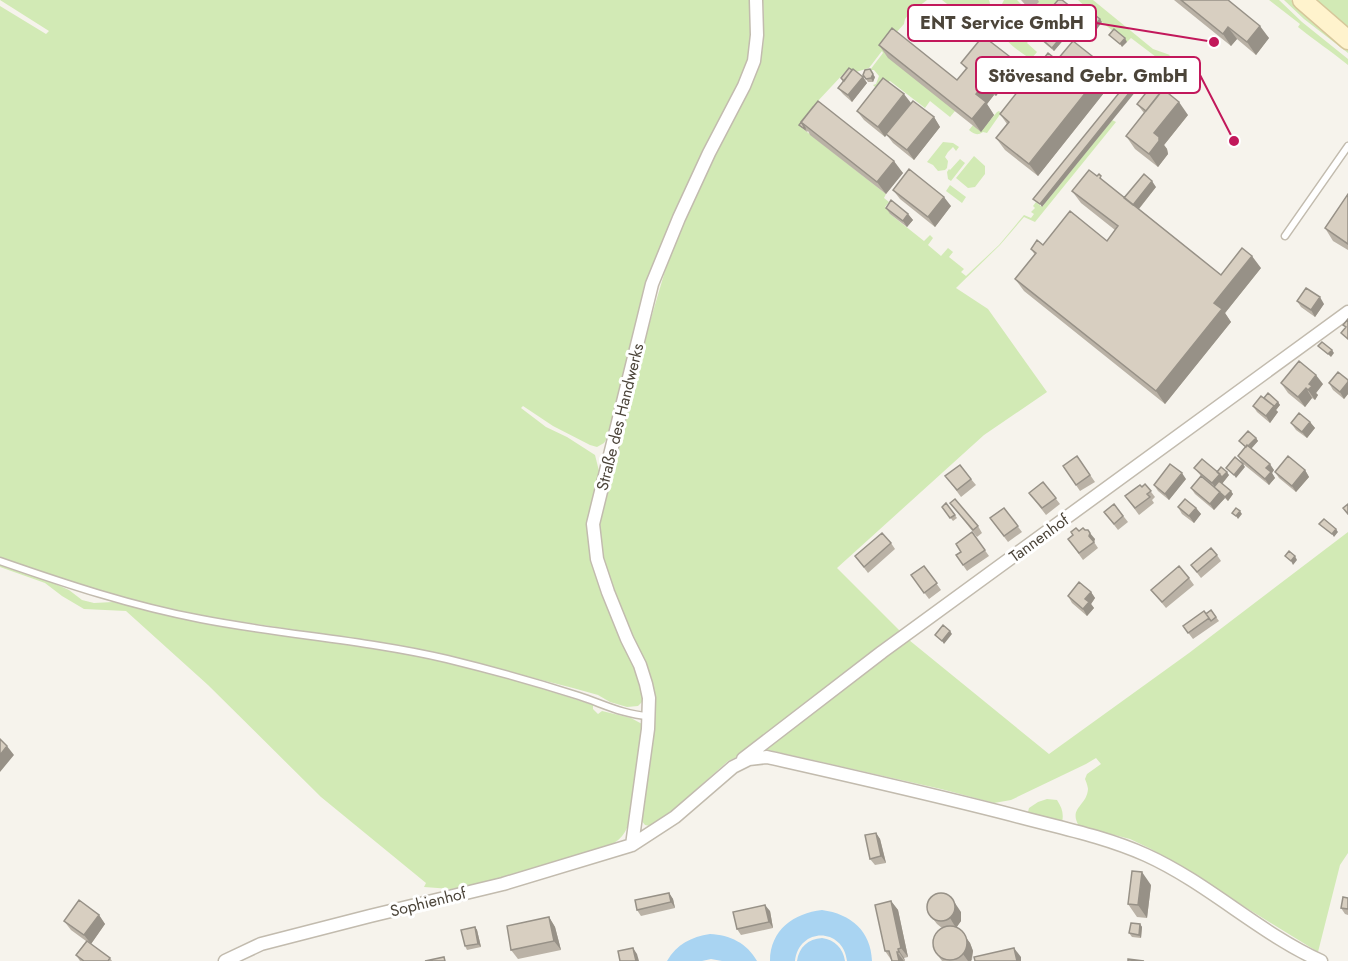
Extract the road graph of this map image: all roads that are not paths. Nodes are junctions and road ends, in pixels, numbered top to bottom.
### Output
1 (756, 0) edge
2 (1302, 0) edge
3 (1348, 40) edge
4 (1348, 146) edge
5 (1285, 236) dead end
6 (1348, 312) edge
7 (0, 561) edge
8 (649, 716) junction
9 (733, 767) junction
10 (632, 845) junction
11 (225, 961) edge
12 (1321, 961) edge

1 - 8 street, Straße des Handwerks
2 - 3 main road
4 - 5 lane
6 - 9 street, Tannenhof
7 - 8 lane
8 - 10 street, Straße des Handwerks
9 - 10 street, Tannenhof
9 - 12 street
10 - 11 street, Sophienhof

